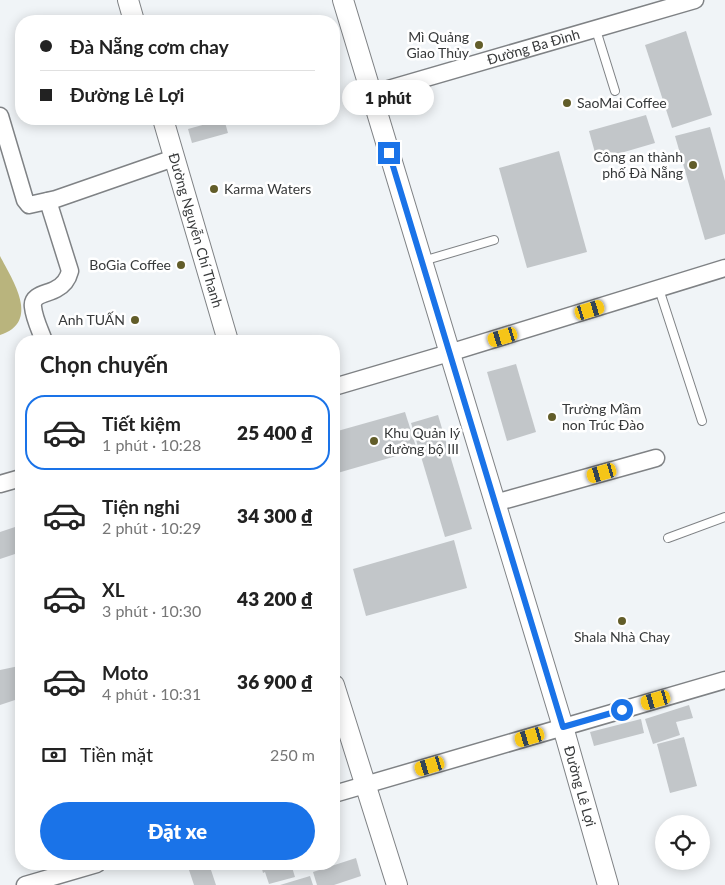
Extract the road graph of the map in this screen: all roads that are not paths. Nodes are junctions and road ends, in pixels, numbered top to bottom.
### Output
1 (128, 0) edge
2 (343, 0) edge
3 (695, 0) edge
4 (673, 3) edge
5 (132, 15) edge
6 (596, 30) junction
7 (615, 91) dead end
8 (371, 94) junction
9 (0, 116) edge
10 (165, 125) edge
11 (174, 158) junction
12 (48, 201) junction
13 (494, 240) dead end
14 (422, 262) junction
15 (725, 268) edge
16 (659, 288) junction
17 (42, 335) edge
18 (226, 335) edge
19 (449, 353) junction
20 (340, 385) edge
21 (702, 421) dead end
22 (656, 458) dead end
23 (15, 480) edge
24 (0, 484) edge
25 (495, 503) junction
26 (725, 517) edge
27 (668, 538) dead end
28 (725, 680) edge
29 (340, 704) edge
30 (563, 727) junction
31 (365, 785) junction
32 (340, 792) edge
33 (76, 870) edge
34 (25, 885) edge
35 (397, 885) edge
36 (608, 885) edge

1 - 5 street
2 - 8 street, Đường Lê Lợi
3 - 4 street, Đường Ba Đình
4 - 6 street, Đường Ba Đình
6 - 7 lane
6 - 8 street, Đường Ba Đình
8 - 14 street, Đường Lê Lợi
9 - 12 street
10 - 11 street, Đường Nguyễn Chí Thanh
11 - 12 street
11 - 18 street, Đường Nguyễn Chí Thanh
12 - 17 street
13 - 14 lane
14 - 19 street, Đường Lê Lợi
15 - 16 street
16 - 19 street
16 - 21 lane
19 - 20 street
19 - 25 street, Đường Lê Lợi
22 - 25 street
23 - 24 street
25 - 30 street, Đường Lê Lợi
26 - 27 lane
28 - 30 street
29 - 31 street
30 - 31 street
30 - 36 street, Đường Lê Lợi
31 - 32 street
31 - 35 street
33 - 34 street

